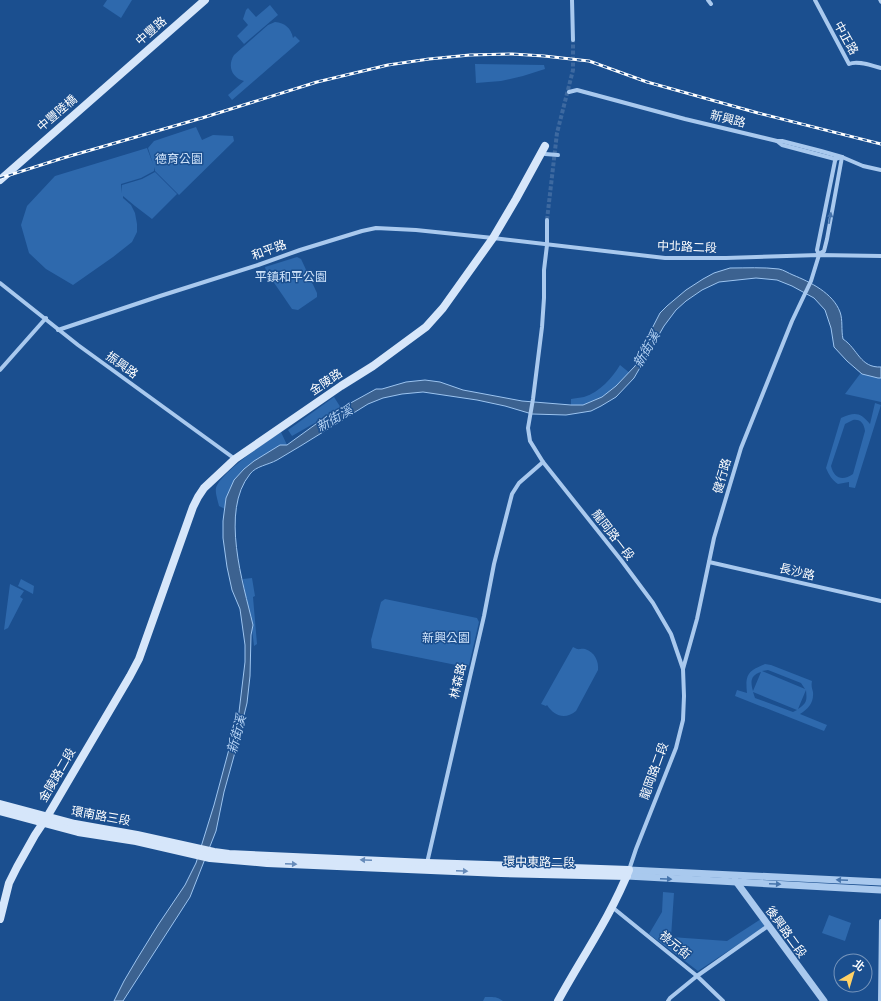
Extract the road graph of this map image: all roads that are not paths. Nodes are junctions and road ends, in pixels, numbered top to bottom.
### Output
1 (205, 0) edge
2 (572, 0) edge
3 (815, 0) edge
4 (573, 40) tunnel mouth
5 (131, 64) joint
6 (881, 68) edge
7 (569, 92) dead end
8 (777, 142) junction
9 (545, 150) joint
10 (558, 155) dead end
11 (836, 157) junction
12 (842, 157) junction
13 (881, 170) edge
14 (0, 180) edge
15 (547, 220) tunnel mouth
16 (492, 238) junction
17 (547, 244) junction
18 (819, 255) junction
19 (881, 256) edge
20 (0, 283) edge
21 (46, 318) junction
22 (58, 330) junction
23 (0, 370) edge
24 (235, 459) junction
25 (543, 462) junction
26 (709, 562) junction
27 (881, 601) edge
28 (143, 646) joint
29 (683, 670) junction
30 (0, 804) edge
31 (0, 811) edge
32 (45, 820) junction
33 (198, 852) joint
34 (426, 866) junction
35 (628, 873) junction
36 (732, 875) junction
37 (736, 882) junction
38 (877, 882) edge
39 (881, 890) edge
40 (612, 907) junction
41 (0, 919) edge
42 (881, 921) edge
43 (768, 926) junction
44 (698, 976) junction
45 (558, 1001) edge
46 (668, 1001) edge
47 (723, 1001) edge
48 (824, 1001) edge
49 (880, 1001) edge

1 - 5 main road, 中豐路
2 - 4 street
3 - 6 street, 中正路
5 - 14 main road, 中豐陸橋
7 - 8 street, 新興路
8 - 11 street, 新興路
8 - 11 street
9 - 10 street
9 - 16 main road, 金陵路
11 - 12 street
11 - 18 street
12 - 13 street
18 -> 12 street
15 - 17 street
16 - 17 street, 中北路二段
16 - 22 street, 和平路
16 - 24 main road, 金陵路
17 - 18 street, 中北路二段
17 - 25 street, 龍岡路一段
18 - 19 street, 中北路二段
18 - 26 street, 健行路
20 - 21 street, 振興路
21 - 22 street, 振興路
21 - 23 street
22 - 24 street, 振興路
24 - 28 main road, 金陵路
25 - 29 street, 龍岡路一段
25 - 34 street, 林森路
26 - 27 street, 長沙路
26 - 29 street, 健行路
28 - 32 main road, 金陵路二段
29 - 35 street, 龍岡路二段
30 - 32 main road, 環南路三段
31 - 32 main road, 環南路三段
32 - 33 main road, 環南路三段
32 - 41 main road, 金陵路二段
33 - 34 main road, 環中東路二段
34 - 35 main road, 環中東路二段
35 - 36 street, 環中東路二段
35 -> 37 street, 環中東路二段
35 - 40 main road
36 - 37 street, 後興路二段
38 -> 36 street, 環中東路二段
37 -> 39 street, 環中東路二段
37 - 43 street, 後興路二段
38 - 39 street
40 - 44 street, 祿元街
40 - 45 main road
42 - 49 street
43 - 44 street
43 - 48 street, 後興路二段
44 - 46 street
44 - 47 street, 祿元街

